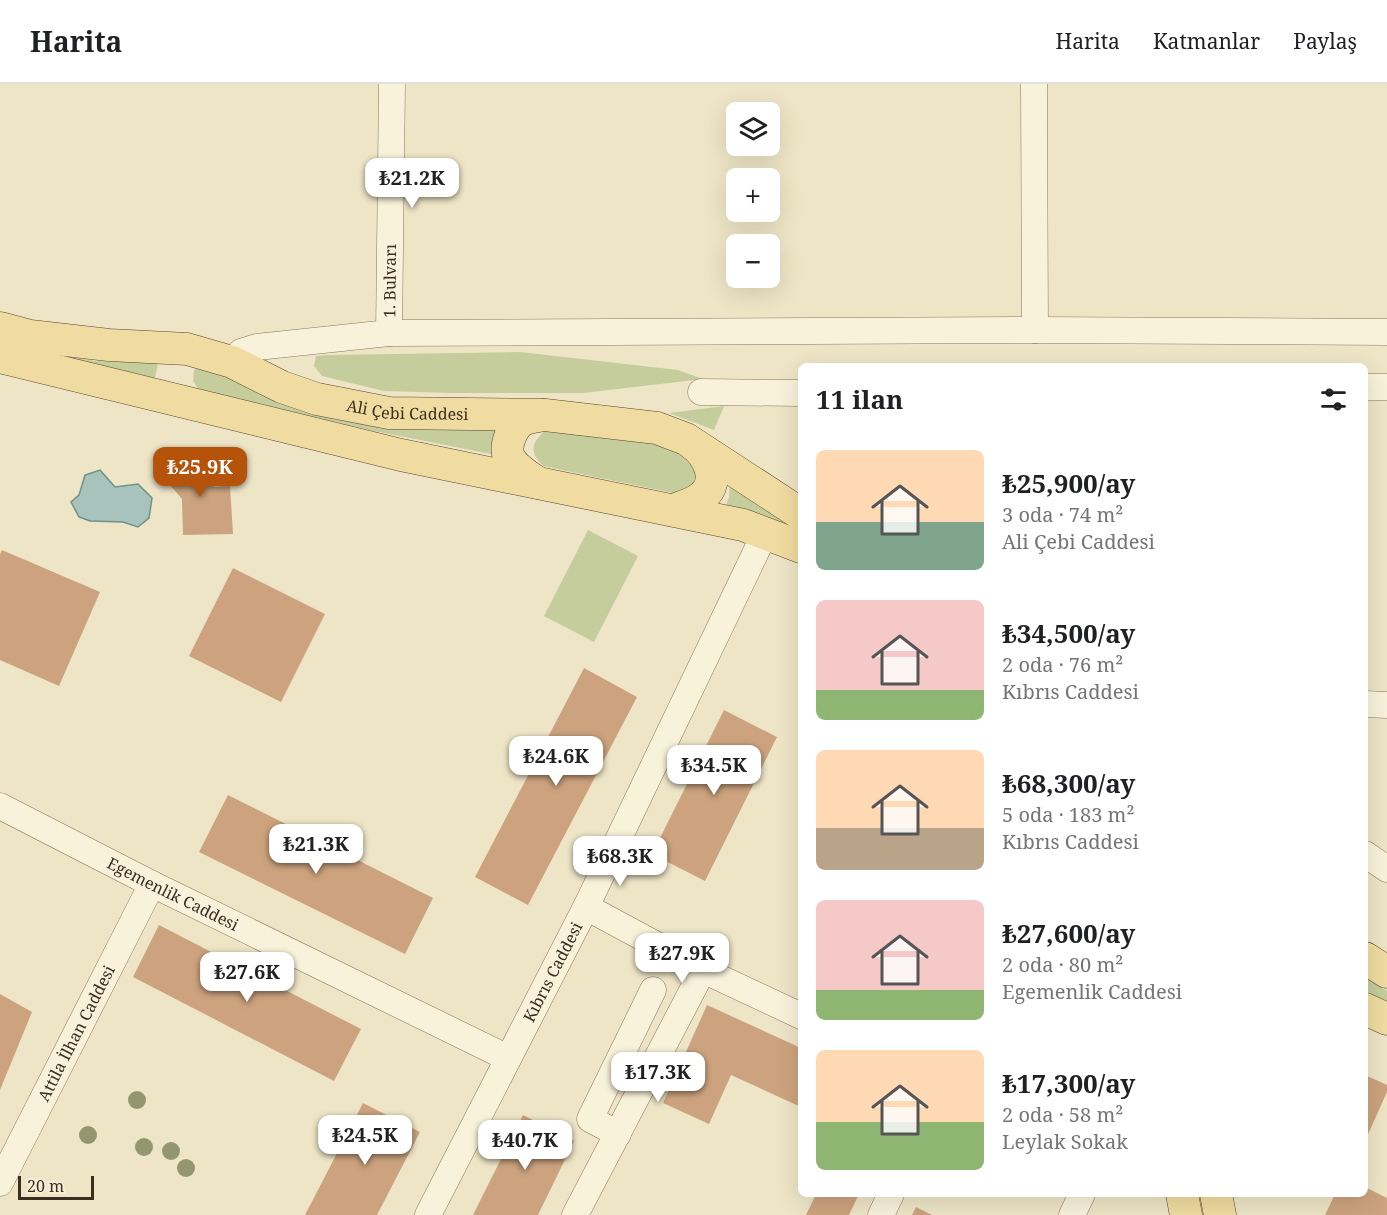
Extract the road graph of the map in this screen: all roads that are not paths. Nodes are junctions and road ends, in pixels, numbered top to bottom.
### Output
1 (392, 84) edge
2 (1034, 84) edge
3 (0, 328) edge
4 (1035, 330) junction
5 (1387, 332) edge
6 (389, 333) junction
7 (187, 349) junction
8 (0, 357) edge
9 (232, 362) junction
10 (1368, 387) edge
11 (1387, 387) edge
12 (701, 392) dead end
13 (798, 393) edge
14 (178, 400) junction
15 (545, 415) junction
16 (686, 439) junction
17 (538, 483) junction
18 (673, 510) junction
19 (798, 512) edge
20 (765, 533) junction
21 (798, 546) edge
22 (1368, 704) edge
23 (1387, 705) edge
24 (0, 806) edge
25 (1368, 856) edge
26 (1387, 869) edge
27 (152, 884) junction
28 (586, 907) junction
29 (1368, 960) edge
30 (703, 970) junction
31 (1387, 972) edge
32 (653, 990) dead end
33 (1368, 1011) edge
34 (798, 1015) edge
35 (1387, 1019) edge
36 (508, 1058) junction
37 (618, 1134) junction
38 (0, 1183) edge
39 (890, 1197) edge
40 (1081, 1197) edge
41 (1217, 1197) edge
42 (428, 1215) edge
43 (575, 1215) edge
44 (881, 1215) edge
45 (1072, 1215) edge
46 (1220, 1215) edge

1 - 6 street, 1. Bulvarı
2 - 4 street
3 - 7 main road, Ali Çebi Caddesi
4 - 5 street
4 - 6 street
6 - 9 street
7 - 9 main road, Ali Çebi Caddesi
7 - 14 main road
8 - 14 main road
9 - 15 main road, Ali Çebi Caddesi
10 - 11 street
12 - 13 street
14 - 17 main road
15 - 16 main road, Ali Çebi Caddesi
15 - 17 main road
16 - 18 main road
16 - 19 main road, Ali Çebi Caddesi
17 - 18 main road
18 - 20 main road
20 - 21 main road
20 - 28 street, Kıbrıs Caddesi
22 - 23 street
24 - 27 street, Egemenlik Caddesi
25 - 26 street
27 - 36 street, Egemenlik Caddesi
27 - 38 street, Attila İlhan Caddesi
28 - 30 street
28 - 36 street, Kıbrıs Caddesi
29 - 31 main road
30 - 34 street
30 - 37 street
32 - 37 street
33 - 35 main road
36 - 42 street, Kıbrıs Caddesi
37 - 43 street
39 - 44 street
40 - 45 street
41 - 46 main road

